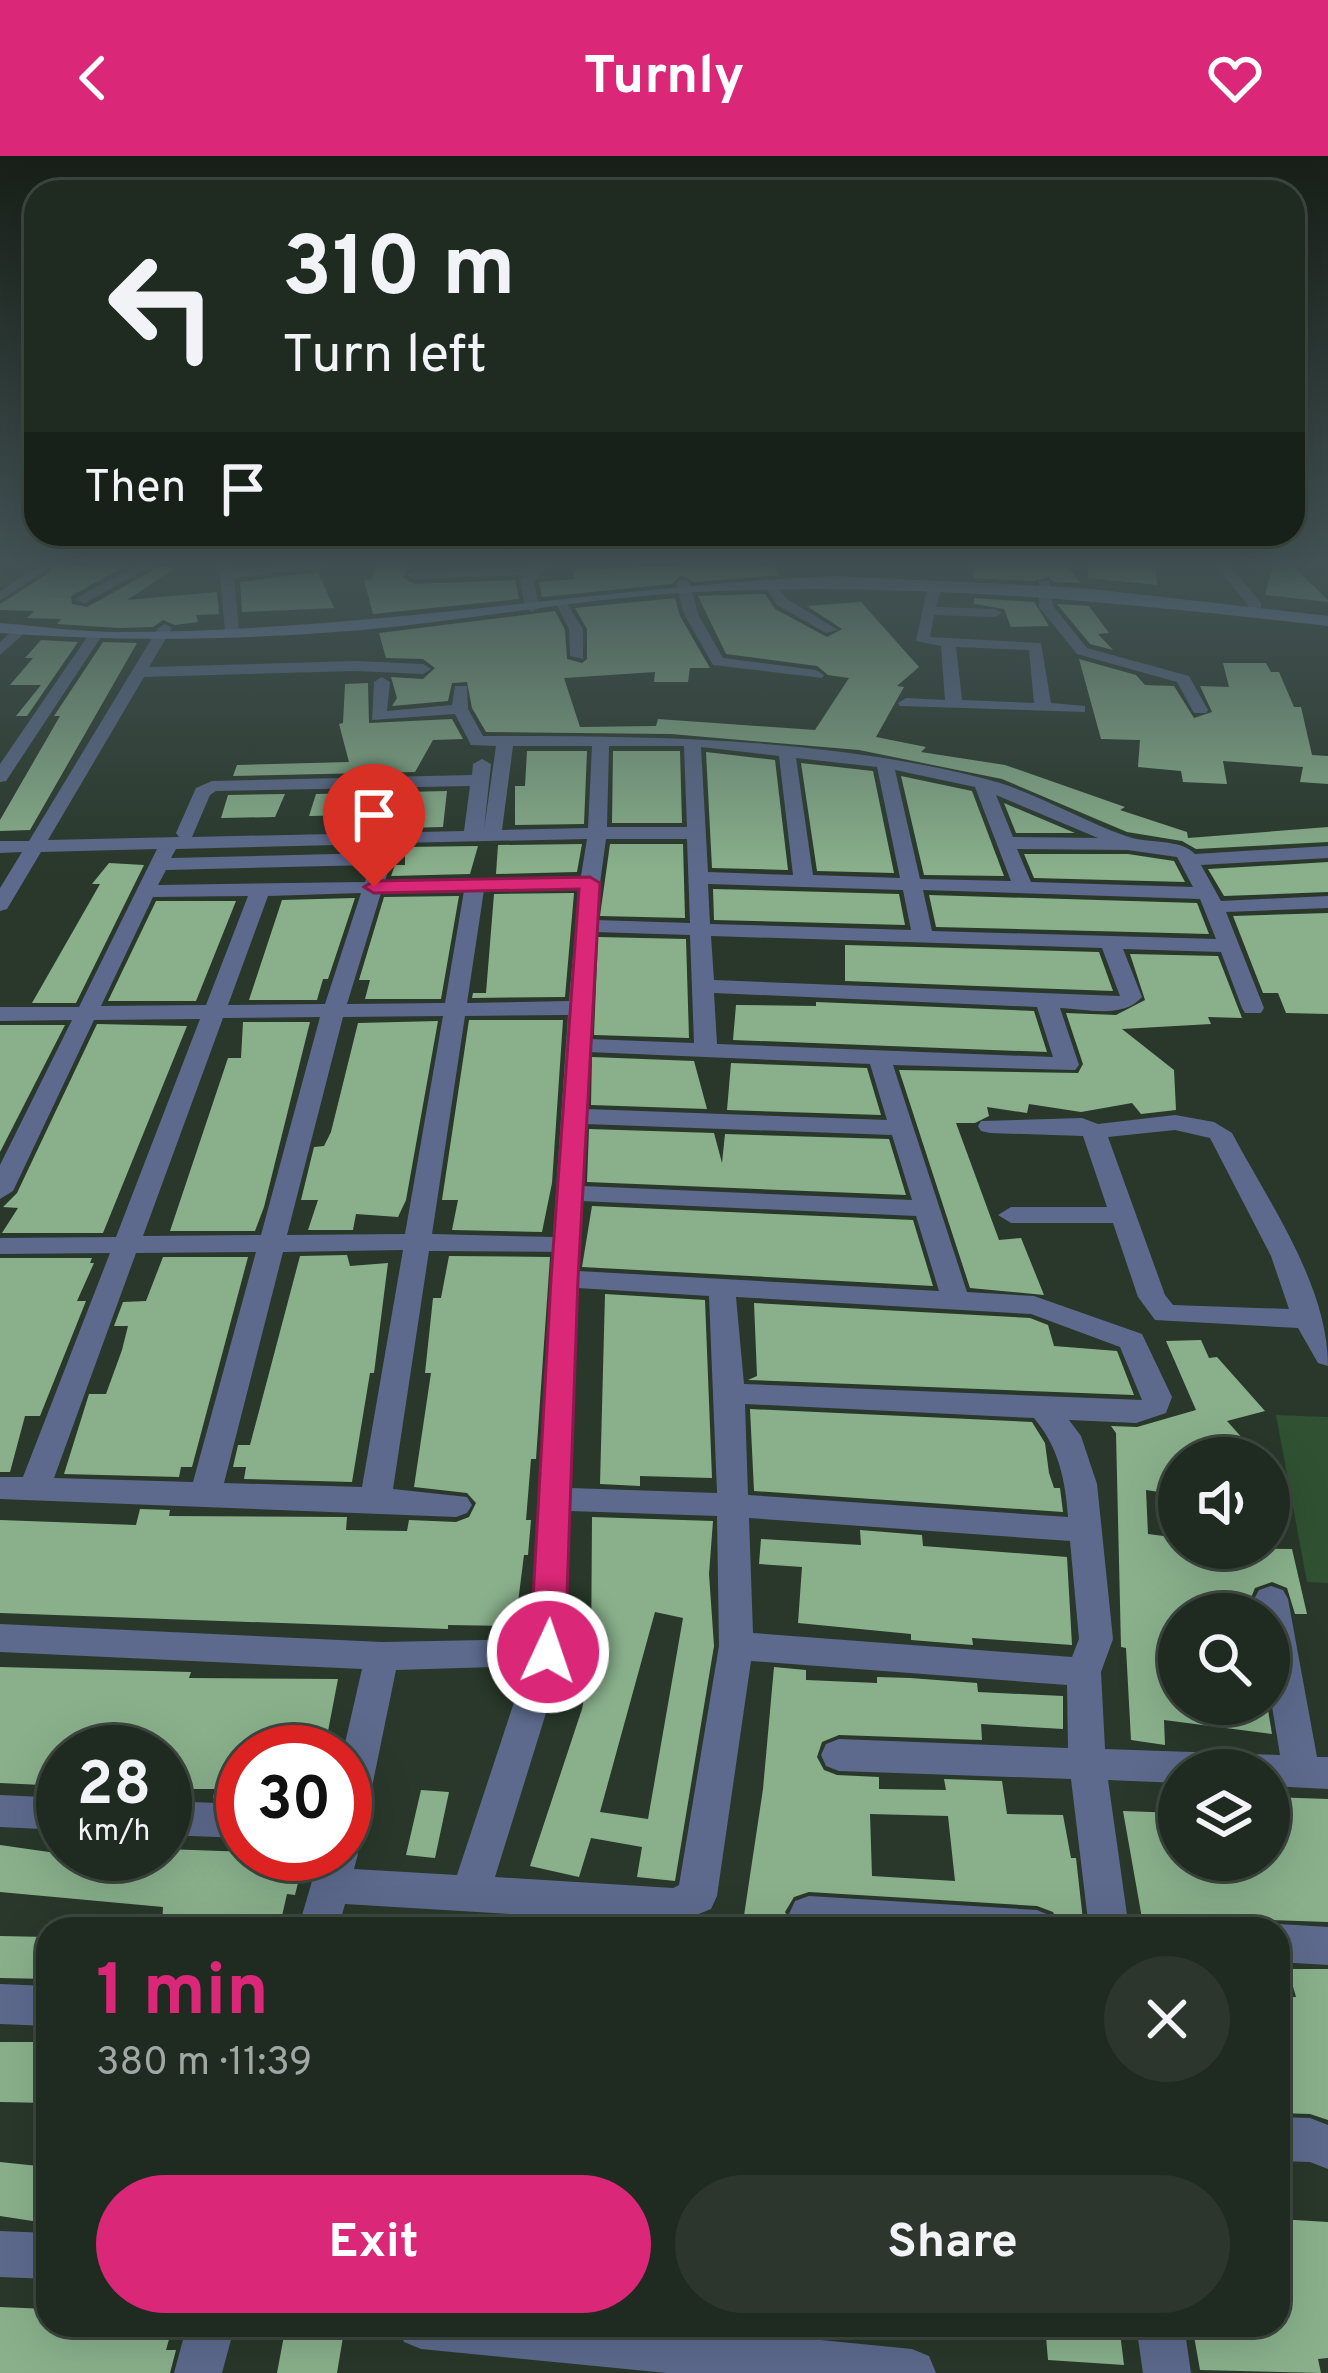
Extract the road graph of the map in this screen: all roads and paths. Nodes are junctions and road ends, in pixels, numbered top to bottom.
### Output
1 (74, 665) edge
2 (146, 665) edge
3 (744, 665) edge
4 (947, 665) edge
5 (1038, 665) edge
6 (1134, 665) edge
7 (423, 669) dead end
8 (142, 672) junction
9 (816, 675) dead end
10 (382, 682) dead end
11 (461, 689) dead end
12 (906, 703) dead end
13 (1043, 708) junction
14 (460, 709) junction
15 (944, 709) junction
16 (1079, 709) dead end
17 (1201, 710) dead end
18 (24, 739) junction
19 (601, 740) junction
20 (0, 741) edge
21 (692, 741) junction
22 (496, 742) junction
23 (787, 752) junction
24 (885, 763) junction
25 (0, 777) edge
26 (480, 780) junction
27 (982, 783) junction
28 (597, 833) junction
29 (694, 833) junction
30 (488, 834) junction
31 (177, 838) junction
32 (41, 840) junction
33 (1005, 843) junction
34 (1128, 844) junction
35 (0, 848) edge
36 (386, 849) junction
37 (1328, 852) edge
38 (1191, 860) junction
39 (157, 864) junction
40 (699, 878) junction
41 (804, 882) junction
42 (590, 883) junction
43 (475, 884) junction
44 (913, 884) junction
45 (374, 887) junction
46 (1023, 887) junction
47 (260, 890) junction
48 (146, 891) junction
49 (1211, 900) junction
50 (0, 905) edge
51 (1325, 908) edge
52 (584, 926) junction
53 (701, 930) junction
54 (923, 938) junction
55 (1111, 945) junction
56 (1228, 946) junction
57 (705, 986) junction
58 (1047, 1003) junction
59 (579, 1008) junction
60 (1253, 1008) dead end
61 (457, 1010) junction
62 (210, 1012) junction
63 (333, 1012) junction
64 (86, 1013) junction
65 (0, 1014) edge
66 (579, 1045) junction
67 (706, 1051) junction
68 (880, 1060) junction
69 (576, 1116) junction
70 (990, 1126) dead end
71 (902, 1128) junction
72 (1094, 1132) junction
73 (0, 1191) edge
74 (570, 1193) junction
75 (928, 1209) junction
76 (1011, 1215) dead end
77 (1123, 1216) junction
78 (273, 1242) junction
79 (418, 1242) junction
80 (128, 1245) junction
81 (0, 1246) edge
82 (565, 1262) junction
83 (722, 1290) junction
84 (956, 1301) junction
85 (1307, 1319) junction
86 (1328, 1356) edge
87 (730, 1393) junction
88 (1042, 1408) junction
89 (0, 1488) edge
90 (34, 1489) junction
91 (206, 1492) junction
92 (376, 1499) junction
93 (553, 1499) junction
94 (456, 1505) dead end
95 (730, 1505) junction
96 (1082, 1530) junction
97 (0, 1638) edge
98 (736, 1646) junction
99 (548, 1652) junction
100 (382, 1656) junction
101 (1084, 1672) junction
102 (1290, 1716) edge
103 (367, 1725) edge
104 (839, 1755) dead end
105 (1088, 1766) junction
106 (1158, 1768) edge
107 (1299, 1771) edge
108 (0, 1811) edge
109 (36, 1813) edge
110 (372, 1876) edge
111 (332, 1881) edge
112 (471, 1892) junction
113 (809, 1914) dead end
114 (321, 1917) edge
115 (855, 1917) edge
116 (1107, 1917) edge
117 (1290, 1944) edge
118 (1328, 1946) edge
119 (0, 2004) edge
120 (36, 2006) edge
121 (1290, 2139) edge
122 (1328, 2147) edge
123 (0, 2254) edge
124 (36, 2256) edge
125 (208, 2337) edge
126 (544, 2337) edge
127 (1162, 2337) edge
128 (198, 2373) edge
129 (912, 2373) edge
130 (1167, 2373) edge

1 - 18 street
2 - 8 street
3 - 9 street
4 - 15 street
5 - 13 street
6 - 17 street
7 - 8 street
8 - 32 street
10 - 14 street
11 - 14 street
12 - 15 street
13 - 15 street
13 - 16 street
14 - 22 street
18 - 20 street
18 - 25 street
19 - 21 street
19 - 22 street
19 - 28 street
21 - 23 street
21 - 29 street
22 - 26 street
22 - 30 street
23 - 24 street
23 - 41 street
24 - 27 street
24 - 44 street
26 - 30 street
26 - 31 street
27 - 33 street
27 - 34 street
28 - 29 street
28 - 30 street
28 - 42 street
29 - 40 street
30 - 31 street
30 - 36 street
31 - 32 street
31 - 36 street
31 - 39 street
32 - 35 street
32 - 50 street
33 - 34 street
33 - 46 street
34 - 38 street
36 - 39 street
36 - 45 street
37 - 38 street
38 - 49 street
39 - 48 street
40 - 41 street
40 - 53 street
41 - 44 street
42 - 43 street
42 - 52 street
43 - 45 street
43 - 61 street
44 - 46 street
44 - 54 street
45 - 47 street
45 - 63 street
46 - 49 street
47 - 48 street
47 - 62 street
48 - 64 street
49 - 51 street
49 - 56 street
52 - 53 street
52 - 59 street
53 - 54 street
53 - 57 street
54 - 55 street
55 - 56 street
55 - 58 street
56 - 60 street
57 - 58 street
57 - 67 street
58 - 68 street
59 - 61 street
59 - 66 street
61 - 63 street
61 - 79 street
62 - 63 street
62 - 64 street
62 - 80 street
63 - 78 street
64 - 65 street
64 - 73 street
66 - 67 street
66 - 69 street
67 - 68 street
68 - 71 street
69 - 71 street
69 - 74 street
70 - 72 street
71 - 75 street
72 - 77 street
72 - 85 street
74 - 75 street
74 - 82 street
75 - 84 street
76 - 77 street
77 - 85 street
78 - 79 street
78 - 80 street
78 - 91 street
79 - 82 street
79 - 92 street
80 - 81 street
80 - 90 street
82 - 83 street
82 - 93 street
83 - 84 street
83 - 87 street
84 - 88 street
85 - 86 street
87 - 88 street
87 - 95 street
88 - 96 street
89 - 90 street
90 - 91 street
91 - 92 street
92 - 94 street
93 - 95 street
93 - 99 street
95 - 96 street
95 - 98 street
96 - 101 street
97 - 100 street
98 - 101 street
98 - 112 street
99 - 100 street
99 - 112 street
100 - 103 street
101 - 105 street
102 - 107 street
104 - 105 street
105 - 106 street
105 - 116 street
108 - 109 street
110 - 112 street
111 - 114 street
113 - 115 street
117 - 118 street
119 - 120 street
121 - 122 street
123 - 124 street
125 - 128 street
126 - 129 street
127 - 130 street

